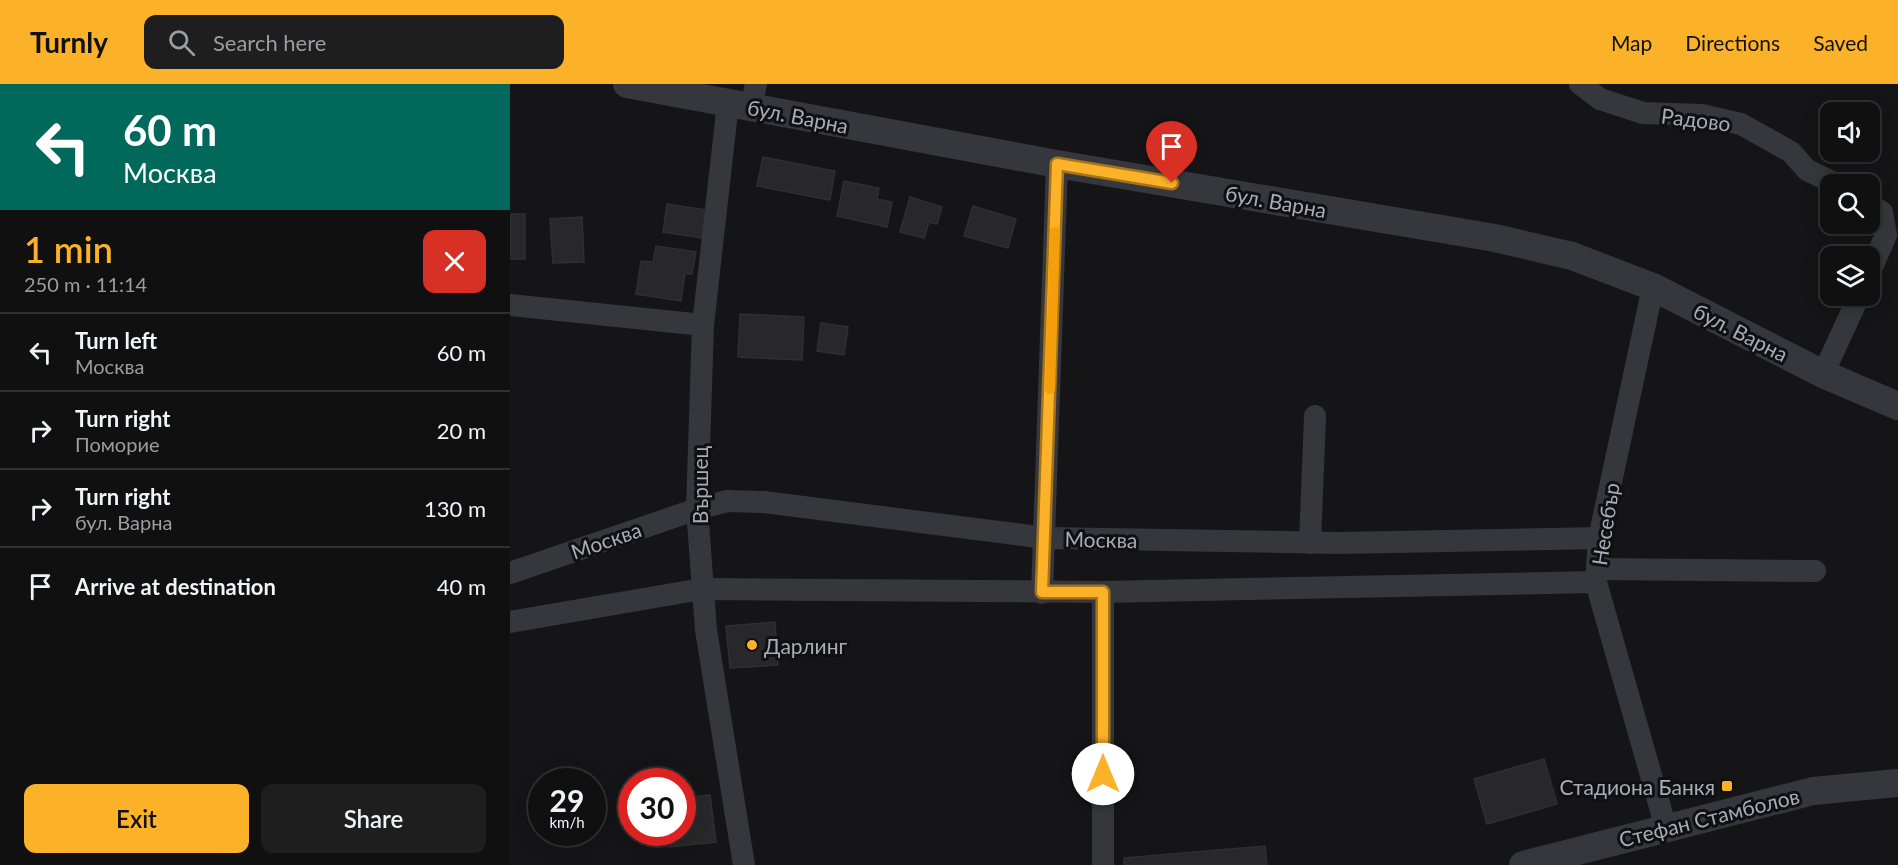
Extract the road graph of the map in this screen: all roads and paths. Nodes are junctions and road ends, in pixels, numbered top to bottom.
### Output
1 (627, 84) edge
2 (1580, 84) edge
3 (745, 98) edge
4 (1057, 164) junction
5 (1820, 176) edge
6 (1880, 211) edge
7 (1880, 248) edge
8 (1653, 287) junction
9 (510, 305) edge
10 (1854, 306) edge
11 (703, 325) junction
12 (1823, 374) junction
13 (1898, 406) edge
14 (1315, 416) dead end
15 (697, 510) junction
16 (1046, 538) junction
17 (1599, 538) junction
18 (1310, 543) junction
19 (1815, 571) dead end
20 (510, 573) edge
21 (1596, 576) junction
22 (702, 589) junction
23 (1042, 592) junction
24 (1103, 592) junction
25 (510, 622) edge
26 (1898, 783) edge
27 (1666, 828) junction
28 (744, 865) edge
29 (1103, 865) edge
30 (1523, 865) edge

1 - 3 street, бул. Варна
2 - 5 street, Радово
3 - 4 street, бул. Варна
3 - 11 street, Вършец
4 - 8 street, бул. Варна
4 - 16 street
6 - 7 street
8 - 12 street, бул. Варна
8 - 17 street, Несебър
9 - 11 street
10 - 12 street
11 - 15 street, Вършец
12 - 13 street, бул. Варна
14 - 18 street
15 - 16 street, Москва
15 - 20 street, Москва
15 - 22 street, Вършец
16 - 18 street, Москва
16 - 23 street
17 - 18 street, Москва
17 - 21 street, Несебър
19 - 21 street
21 - 24 street
21 - 27 street, Несебър
22 - 23 street
22 - 25 street
22 - 28 street, Вършец
23 - 24 street
24 - 29 street
26 - 27 street, Стефан Стамболов
27 - 30 street, Стефан Стамболов

